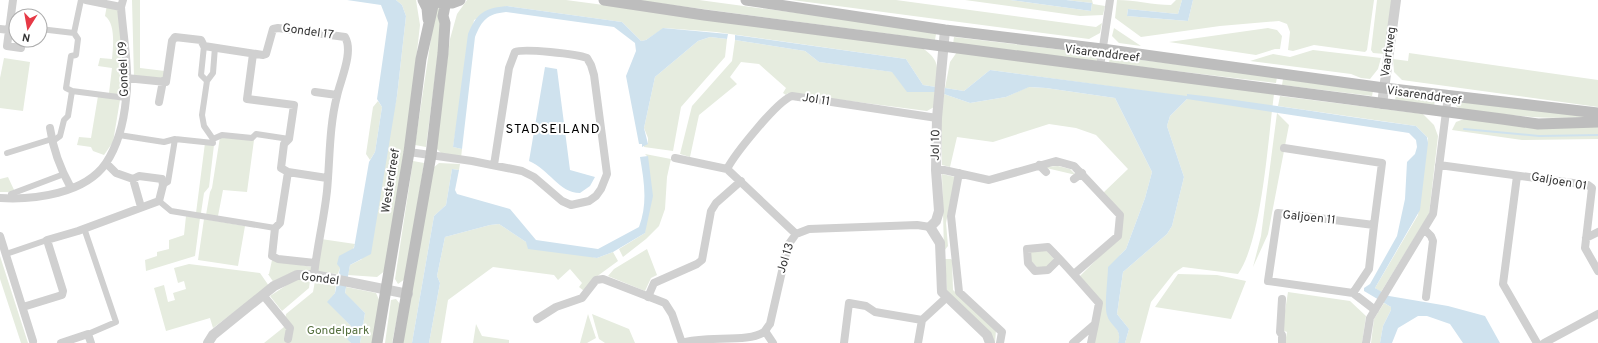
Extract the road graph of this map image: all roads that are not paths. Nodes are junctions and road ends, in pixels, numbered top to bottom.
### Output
1 (81, 0) edge
2 (86, 0) edge
3 (604, 0) edge
4 (746, 0) edge
5 (1110, 0) edge
6 (1396, 0) edge
7 (440, 1) edge
8 (122, 4) edge
9 (48, 30) edge
10 (945, 30) junction
11 (74, 32) junction
12 (204, 46) junction
13 (216, 47) junction
14 (943, 47) junction
15 (1102, 49) junction
16 (253, 54) junction
17 (1100, 67) junction
18 (126, 78) junction
19 (162, 81) junction
20 (207, 81) junction
21 (1384, 88) junction
22 (72, 91) junction
23 (315, 92) dead end
24 (337, 95) junction
25 (1448, 96) junction
26 (126, 98) junction
27 (159, 102) dead end
28 (1382, 104) junction
29 (1446, 112) junction
30 (1598, 113) edge
31 (937, 118) junction
32 (1598, 122) edge
33 (50, 128) dead end
34 (119, 135) junction
35 (175, 139) junction
36 (289, 139) junction
37 (52, 140) junction
38 (213, 143) dead end
39 (1284, 148) dead end
40 (409, 152) junction
41 (7, 153) dead end
42 (431, 155) junction
43 (675, 158) dead end
44 (106, 163) junction
45 (494, 165) junction
46 (1039, 165) junction
47 (1439, 165) junction
48 (727, 169) junction
49 (936, 170) junction
50 (288, 172) junction
51 (1046, 172) dead end
52 (959, 173) junction
53 (64, 174) junction
54 (1082, 174) junction
55 (1517, 176) junction
56 (327, 178) junction
57 (132, 179) junction
58 (1074, 179) dead end
59 (741, 181) junction
60 (163, 185) junction
61 (71, 188) junction
62 (11, 194) dead end
63 (0, 198) edge
64 (159, 201) junction
65 (141, 207) junction
66 (1374, 225) junction
67 (930, 227) junction
68 (84, 228) junction
69 (275, 228) junction
70 (1424, 229) junction
71 (1598, 232) edge
72 (796, 234) junction
73 (0, 236) edge
74 (1586, 238) junction
75 (47, 240) junction
76 (954, 252) junction
77 (6, 254) junction
78 (942, 255) junction
79 (1059, 259) dead end
80 (315, 263) junction
81 (1598, 271) edge
82 (1074, 274) junction
83 (314, 275) junction
84 (386, 290) junction
85 (1353, 293) junction
86 (408, 294) junction
87 (263, 295) junction
88 (648, 297) junction
89 (946, 297) junction
90 (1426, 298) dead end
91 (1282, 300) dead end
92 (23, 307) junction
93 (1377, 307) junction
94 (1598, 314) edge
95 (537, 319) dead end
96 (922, 320) junction
97 (1095, 324) junction
98 (765, 332) junction
99 (88, 334) junction
100 (288, 339) dead end
101 (33, 341) dead end
102 (62, 343) edge
103 (91, 343) edge
104 (208, 343) edge
105 (377, 343) edge
106 (398, 343) edge
107 (682, 343) edge
108 (773, 343) edge
109 (844, 343) edge
110 (920, 343) edge
111 (990, 343) edge
112 (1000, 343) edge
113 (1073, 343) edge
114 (1091, 343) edge
115 (1282, 343) edge
116 (1366, 343) edge
117 (1536, 343) edge
118 (1544, 343) edge

1 - 11 street
2 - 8 street
3 - 14 main road, Visarenddreef
4 - 10 main road, Visarenddreef
5 - 15 street
6 - 21 street, Vaartweg
7 - 40 main road, Westerdreef
7 - 42 main road, Westerdreef
8 - 18 street, Gondel 09
9 - 11 street
10 - 14 street, Jol 10
10 - 15 main road, Visarenddreef
11 - 22 street
12 - 13 street
12 - 19 street
12 - 20 street
13 - 16 street
13 - 20 street
14 - 17 main road, Visarenddreef
14 - 31 street, Jol 10
15 - 17 street
15 - 21 main road, Visarenddreef
16 - 24 street, Gondel 17
16 - 36 street
17 - 28 main road, Visarenddreef
18 - 19 street
18 - 26 street, Gondel 09
19 - 27 street
20 - 36 street
21 - 25 main road, Visarenddreef
21 - 28 street, Vaartweg
22 - 26 street
22 - 37 street
23 - 24 street
24 - 56 street, Gondel 17
25 - 29 street
25 - 30 main road, Visarenddreef
26 - 34 street, Gondel 09
28 - 29 main road, Visarenddreef
29 - 32 main road, Visarenddreef
29 - 47 street
31 - 48 street, Jol 11
31 - 49 street, Jol 10
33 - 37 street
34 - 35 street
34 - 44 street, Gondel 09
35 - 38 street
35 - 60 street
36 - 50 street
37 - 41 street
37 - 53 street
39 - 66 street
40 - 42 street
40 - 84 main road, Westerdreef
42 - 45 street
42 - 86 main road, Westerdreef
43 - 48 street
44 - 57 street
44 - 61 street, Gondel 09
45 - 45 street
46 - 51 street
46 - 52 street
46 - 54 street
47 - 55 street, Galjoen 01
47 - 70 street
48 - 59 street
49 - 52 street
49 - 67 street, Jol 10
50 - 56 street
50 - 69 street
52 - 76 street
53 - 61 street
53 - 62 street
54 - 58 street
54 - 82 street
55 - 74 street, Galjoen 01
55 - 117 street
56 - 80 street, Gondel 17
57 - 60 street
57 - 65 street
59 - 72 street
59 - 88 street
60 - 64 street
61 - 63 street, Gondel 09
64 - 65 street
64 - 69 street
65 - 68 street
66 - 85 street
66 - 85 street, Galjoen 11
67 - 72 street, Jol 13
67 - 78 street
68 - 75 street
68 - 99 street
69 - 80 street
70 - 90 street
70 - 93 street
71 - 74 street
72 - 98 street, Jol 13
73 - 77 street
74 - 81 street, Galjoen 01
75 - 77 street
75 - 92 street
76 - 78 street
76 - 112 street
77 - 92 street
78 - 89 street
79 - 82 street
80 - 83 street, Gondel 17
82 - 97 street
83 - 84 street, Gondel
83 - 87 street, Gondel
84 - 86 street, Gondel
84 - 105 main road, Westerdreef
85 - 93 street, Galjoen 11
86 - 106 main road, Westerdreef
87 - 100 street
87 - 104 street, Gondel
88 - 95 street
88 - 107 street
89 - 96 street
89 - 111 street
91 - 115 street
92 - 101 street
93 - 116 street
94 - 118 street
96 - 109 street
96 - 110 street
97 - 113 street
97 - 114 street
98 - 107 street
98 - 108 street
99 - 102 street
99 - 103 street

